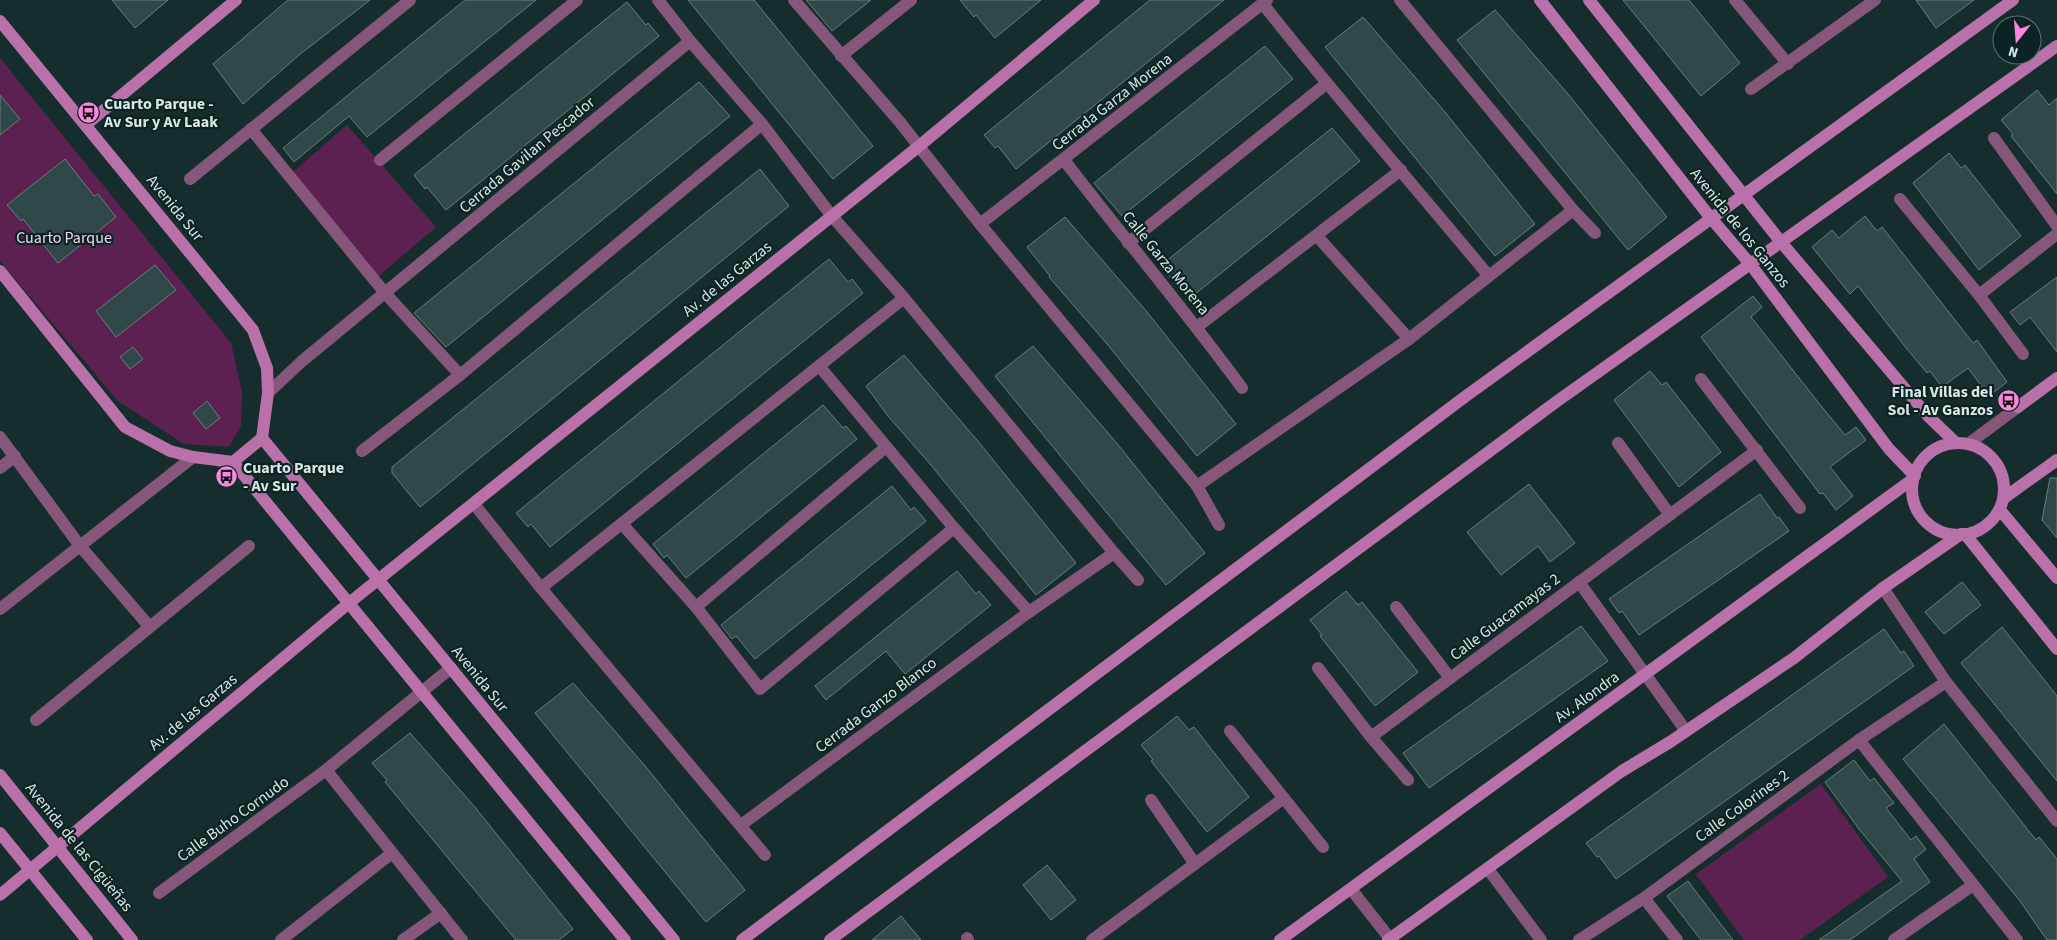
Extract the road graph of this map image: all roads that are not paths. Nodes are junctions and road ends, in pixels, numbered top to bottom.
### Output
1 (236, 0) edge
2 (410, 0) edge
3 (577, 0) edge
4 (658, 0) edge
5 (794, 0) edge
6 (911, 0) edge
7 (1094, 0) edge
8 (1400, 0) edge
9 (1540, 0) edge
10 (1589, 0) edge
11 (1735, 0) edge
12 (1875, 0) edge
13 (2012, 0) edge
14 (1265, 2) edge
15 (0, 21) edge
16 (690, 41) junction
17 (2057, 46) edge
18 (840, 56) junction
19 (1788, 64) junction
20 (1326, 84) junction
21 (1751, 90) dead end
22 (87, 124) junction
23 (762, 124) junction
24 (251, 130) junction
25 (1994, 138) dead end
26 (918, 147) junction
27 (380, 160) dead end
28 (1064, 160) junction
29 (1401, 170) junction
30 (190, 179) dead end
31 (1744, 196) junction
32 (1900, 199) dead end
33 (1573, 210) junction
34 (831, 215) junction
35 (1710, 218) junction
36 (980, 224) junction
37 (2057, 226) edge
38 (1595, 233) dead end
39 (2057, 234) edge
40 (1317, 236) junction
41 (1781, 242) junction
42 (1128, 243) junction
43 (1751, 265) junction
44 (0, 271) edge
45 (1488, 275) junction
46 (385, 293) junction
47 (1979, 295) junction
48 (904, 298) junction
49 (1198, 327) junction
50 (1409, 339) junction
51 (2023, 354) dead end
52 (820, 368) junction
53 (460, 375) junction
54 (2057, 378) edge
55 (1701, 380) dead end
56 (1242, 388) dead end
57 (268, 393) junction
58 (2018, 407) joint
59 (0, 437) edge
60 (262, 438) junction
61 (1618, 443) dead end
62 (1962, 443) junction
63 (886, 447) junction
64 (1758, 450) junction
65 (362, 451) dead end
66 (15, 456) junction
67 (193, 457) junction
68 (2057, 460) edge
69 (233, 462) junction
70 (0, 468) edge
71 (1914, 478) junction
72 (1197, 486) junction
73 (474, 504) junction
74 (2002, 504) junction
75 (1800, 508) dead end
76 (1670, 515) junction
77 (1220, 524) dead end
78 (623, 525) junction
79 (954, 528) junction
80 (1963, 534) junction
81 (80, 546) junction
82 (248, 546) dead end
83 (1114, 554) junction
84 (2057, 578) edge
85 (378, 580) junction
86 (1138, 580) dead end
87 (1580, 582) junction
88 (541, 588) junction
89 (1883, 588) junction
90 (349, 603) junction
91 (696, 607) junction
92 (1396, 607) dead end
93 (0, 609) edge
94 (1029, 612) junction
95 (149, 626) junction
96 (2057, 649) edge
97 (451, 668) junction
98 (1318, 668) dead end
99 (1646, 674) junction
100 (1450, 678) junction
101 (1946, 682) junction
102 (422, 692) junction
103 (36, 720) dead end
104 (1686, 731) junction
105 (1230, 732) dead end
106 (1371, 737) junction
107 (1859, 740) junction
108 (326, 770) junction
109 (0, 775) edge
110 (1408, 780) dead end
111 (1284, 798) junction
112 (1150, 800) dead end
113 (2057, 821) edge
114 (742, 825) junction
115 (0, 833) edge
116 (58, 846) junction
117 (1324, 847) dead end
118 (392, 853) junction
119 (765, 855) dead end
120 (1195, 864) junction
121 (1488, 869) junction
122 (30, 870) junction
123 (1973, 885) junction
124 (1351, 889) junction
125 (159, 893) dead end
126 (0, 894) edge
127 (1644, 898) junction
128 (441, 913) junction
129 (1108, 935) edge
130 (87, 940) edge
131 (132, 940) edge
132 (280, 940) edge
133 (403, 940) edge
134 (462, 940) edge
135 (625, 940) edge
136 (674, 940) edge
137 (742, 940) edge
138 (830, 940) edge
139 (1092, 940) edge
140 (1280, 940) edge
141 (1389, 940) edge
142 (1541, 940) edge
143 (1579, 940) edge
144 (1677, 940) edge
145 (1894, 940) edge
146 (2017, 940) edge

1 - 22 main road
2 - 24 street
3 - 27 street
4 - 16 street
5 - 18 street
6 - 18 street
7 - 26 main road, Av. de las Garzas
8 - 33 street
9 - 35 main road, Avenida de los Ganzos
10 - 31 main road, Avenida de los Ganzos
11 - 19 street
12 - 19 street
13 - 31 main road
14 - 20 street, Cerrada Garza Morena
14 - 28 street, Cerrada Garza Morena
15 - 22 main road, Avenida Sur
16 - 23 street
16 - 46 street, Cerrada Gavilan Pescador
17 - 41 main road
18 - 26 street
19 - 21 street
20 - 29 street, Cerrada Garza Morena
20 - 42 street
22 - 57 main road, Avenida Sur
23 - 34 street
23 - 53 street
24 - 30 street
24 - 46 street
25 - 37 street
26 - 34 main road, Av. de las Garzas
26 - 36 street
28 - 36 street, Cerrada Garza Morena
28 - 42 street, Calle Garza Morena
29 - 40 street
29 - 45 street, Cerrada Garza Morena
31 - 35 main road
31 - 41 main road, Avenida de los Ganzos
32 - 47 street
33 - 38 street
33 - 45 street
34 - 48 street
34 - 73 main road, Av. de las Garzas
35 - 43 main road, Avenida de los Ganzos
35 - 137 main road
36 - 72 street
39 - 47 street
40 - 49 street
40 - 50 street
41 - 43 main road
41 - 62 main road, Avenida de los Ganzos
42 - 49 street, Calle Garza Morena
43 - 71 main road, Avenida de los Ganzos
43 - 138 main road
44 - 67 main road
45 - 50 street
46 - 53 street
46 - 57 street, Cerrada Gavilan Pescador
47 - 51 street
48 - 52 street
48 - 83 street
49 - 56 street, Calle Garza Morena
50 - 72 street
52 - 63 street
52 - 78 street
53 - 65 street
54 - 58 main road
55 - 64 street
57 - 60 main road, Avenida Sur
58 - 62 street
59 - 66 street
60 - 69 main road
60 - 85 main road, Avenida Sur
61 - 76 street
62 - 71 main road
62 - 74 main road
63 - 79 street
63 - 91 street
64 - 75 street
64 - 76 street, Calle Guacamayas 2
66 - 70 street
66 - 81 street
67 - 69 main road
67 - 81 street
68 - 74 main road
69 - 90 main road
71 - 80 main road
71 - 99 main road, Av. Alondra
72 - 77 street
73 - 85 main road, Av. de las Garzas
73 - 88 street
74 - 80 main road
74 - 84 main road
76 - 87 street, Calle Guacamayas 2
78 - 88 street
78 - 91 street
79 - 91 street
79 - 94 street
80 - 89 main road
80 - 96 main road
81 - 93 street
81 - 95 street
82 - 95 street
83 - 86 street
83 - 94 street, Cerrada Ganzo Blanco
85 - 90 main road, Av. de las Garzas
85 - 97 main road, Avenida Sur
87 - 99 street, Calle Guacamayas 2
87 - 100 street, Calle Guacamayas 2
88 - 114 street
89 - 101 street
89 - 104 main road
90 - 102 main road
90 - 116 main road, Av. de las Garzas
92 - 100 street, Calle Guacamayas 2
94 - 114 street, Cerrada Ganzo Blanco
95 - 103 street
97 - 102 street, Calle Buho Cornudo
97 - 136 main road, Avenida Sur
98 - 106 street
99 - 104 street, Calle Guacamayas 2
99 - 124 main road, Av. Alondra
100 - 106 street, Calle Guacamayas 2
101 - 107 street, Calle Colorines 2
101 - 113 street
102 - 108 street, Calle Buho Cornudo
102 - 135 main road
104 - 121 main road
105 - 111 street
106 - 110 street
107 - 123 street
107 - 127 street, Calle Colorines 2
108 - 118 street
108 - 125 street, Calle Buho Cornudo
109 - 116 main road, Avenida de las Cigüeñas
111 - 117 street
111 - 120 street
112 - 120 street
114 - 119 street
115 - 122 main road
116 - 122 main road, Av. de las Garzas
116 - 131 main road, Avenida de las Cigüeñas
118 - 128 street
118 - 132 street
120 - 129 street
121 - 141 main road
121 - 142 street
122 - 126 main road
122 - 130 main road
123 - 145 street
123 - 146 street
124 - 140 main road, Av. Alondra
124 - 141 street
127 - 143 street, Calle Colorines 2
127 - 144 street
128 - 133 street
128 - 134 street
129 - 139 street

